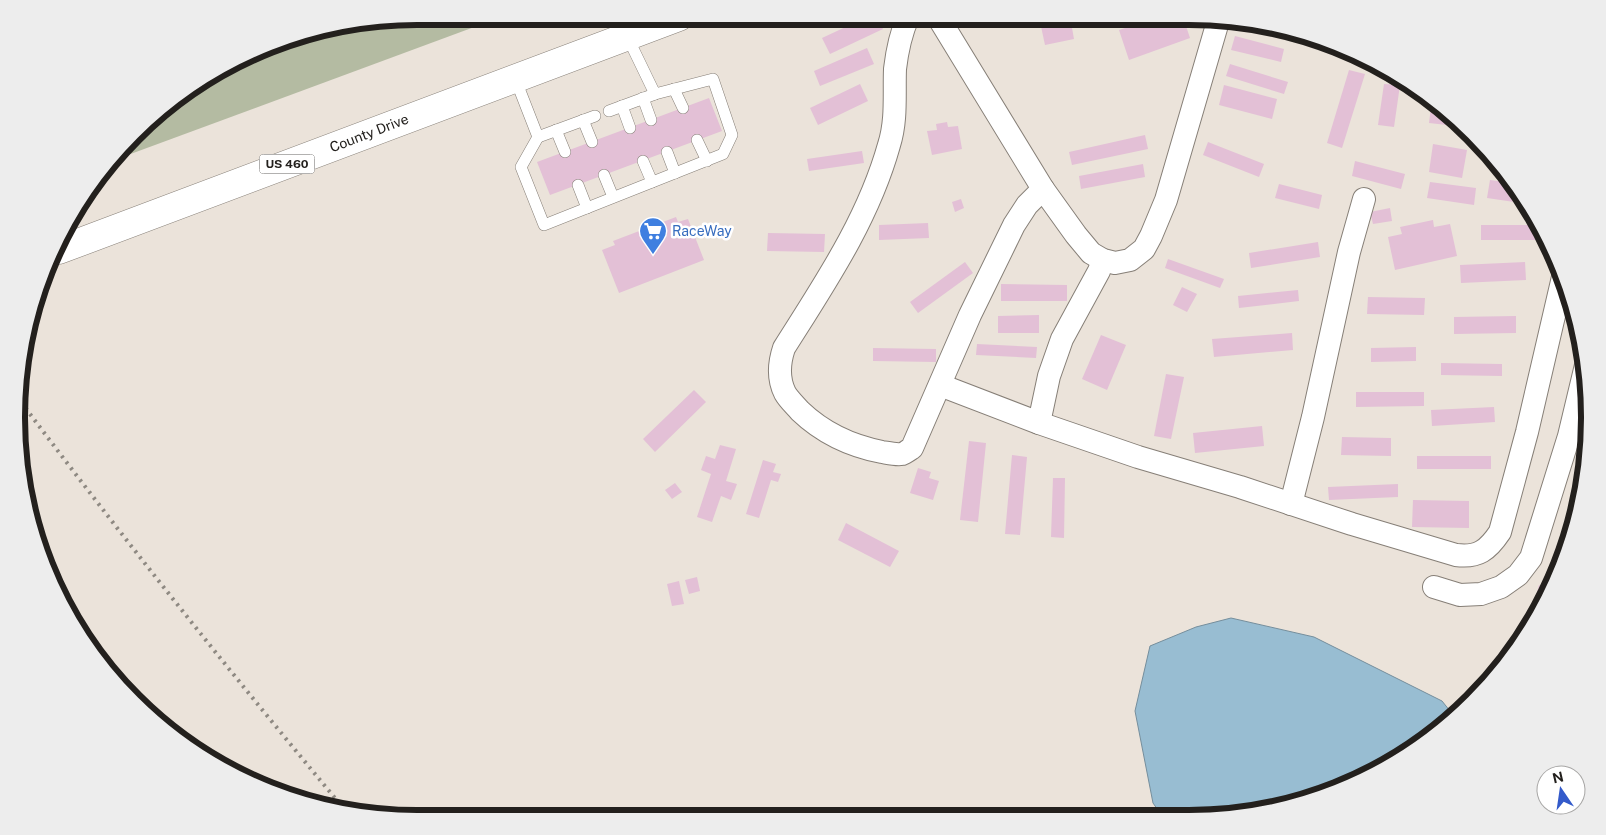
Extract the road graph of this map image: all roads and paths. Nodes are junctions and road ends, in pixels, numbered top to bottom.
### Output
1 (656, 25) edge
2 (905, 25) edge
3 (943, 25) edge
4 (1217, 26) edge
5 (627, 36) junction
6 (515, 78) junction
7 (674, 89) junction
8 (656, 94) junction
9 (644, 98) junction
10 (622, 106) junction
11 (683, 108) dead end
12 (609, 111) dead end
13 (595, 116) dead end
14 (583, 120) junction
15 (651, 120) dead end
16 (630, 128) dead end
17 (556, 130) junction
18 (538, 137) junction
19 (697, 140) dead end
20 (592, 142) dead end
21 (565, 152) dead end
22 (667, 152) dead end
23 (643, 161) dead end
24 (707, 161) junction
25 (675, 173) junction
26 (604, 175) dead end
27 (652, 182) junction
28 (578, 185) dead end
29 (1043, 189) junction
30 (613, 197) junction
31 (1364, 199) dead end
32 (588, 208) junction
33 (63, 248) edge
34 (1103, 260) junction
35 (1560, 291) edge
36 (940, 385) junction
37 (1580, 391) edge
38 (1039, 423) junction
39 (1291, 504) junction
40 (1434, 587) dead end

1 - 5 highway, County Drive / US 460
2 - 36 street
3 - 29 street
4 - 34 street
5 - 6 highway, County Drive / US 460
5 - 8 lane
6 - 18 lane
6 - 33 highway, County Drive / US 460
7 - 8 lane
7 - 11 lane
7 - 24 lane
8 - 9 lane
9 - 10 lane
9 - 15 lane
10 - 12 lane
10 - 16 lane
13 - 14 lane
14 - 17 lane
14 - 20 lane
17 - 18 lane
17 - 21 lane
18 - 32 lane
19 - 24 lane
22 - 25 lane
23 - 27 lane
24 - 25 lane
25 - 27 lane
26 - 30 lane
27 - 30 lane
28 - 32 lane
29 - 34 street
29 - 36 street
30 - 32 lane
31 - 39 street
34 - 38 street
35 - 39 street
36 - 38 street
37 - 40 street
38 - 39 street

